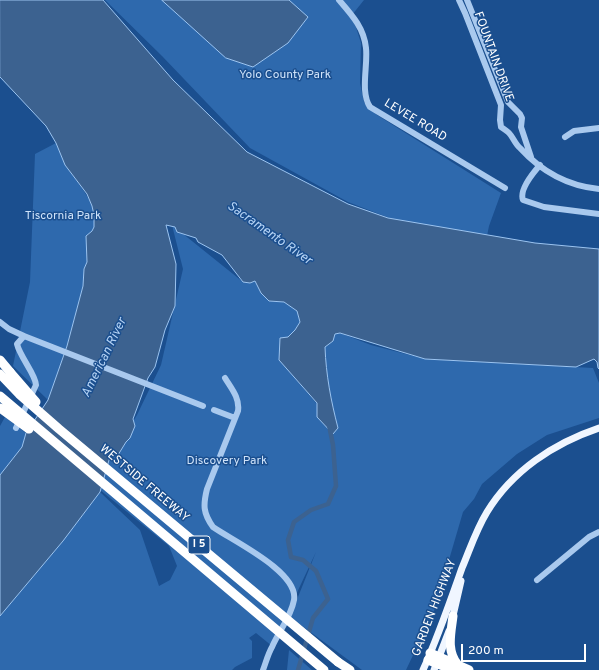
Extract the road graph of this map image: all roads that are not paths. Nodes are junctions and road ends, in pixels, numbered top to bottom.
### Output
1 (339, 0) edge
2 (459, 0) edge
3 (467, 0) edge
4 (521, 127) junction
5 (599, 128) edge
6 (508, 132) junction
7 (565, 137) dead end
8 (531, 159) junction
9 (540, 165) junction
10 (505, 188) dead end
11 (599, 189) edge
12 (599, 214) edge
13 (0, 322) edge
14 (21, 342) junction
15 (0, 360) edge
16 (0, 374) edge
17 (225, 378) dead end
18 (0, 396) edge
19 (203, 406) dead end
20 (0, 408) edge
21 (214, 410) dead end
22 (235, 418) junction
23 (16, 428) dead end
24 (599, 428) edge
25 (59, 429) junction
26 (84, 468) junction
27 (599, 532) edge
28 (468, 554) junction
29 (537, 580) dead end
30 (453, 616) junction
31 (434, 660) edge
32 (456, 667) edge
33 (263, 670) edge
34 (324, 670) edge
35 (349, 670) edge
36 (423, 670) edge
37 (469, 670) edge

1 - 10 street, LEVEE ROAD
2 - 6 street, FOUNTAIN DRIVE
3 - 4 street, FOUNTAIN DRIVE
4 - 6 street
4 - 8 street, FOUNTAIN DRIVE
5 - 7 street
6 - 8 street, FOUNTAIN DRIVE
8 - 9 street, FOUNTAIN DRIVE
9 - 11 street, FOUNTAIN DRIVE
9 - 12 street
13 - 14 street
14 - 19 street
14 - 23 street
15 - 25 highway, bridge
16 - 25 highway, WESTSIDE FREEWAY / I 5, bridge
17 - 22 street
18 - 26 highway, I 5, bridge
20 - 26 highway, bridge
21 - 22 street
22 - 33 street
24 - 28 main road, GARDEN HIGHWAY
25 - 35 highway, WESTSIDE FREEWAY / I 5, bridge
26 - 34 highway, I 5, bridge
27 - 29 street
28 - 30 main road, GARDEN HIGHWAY
28 - 31 main road, GARDEN HIGHWAY
30 - 31 main road, GARDEN HIGHWAY
30 - 32 highway
31 - 32 highway
31 - 36 main road, GARDEN HIGHWAY
32 - 37 highway

